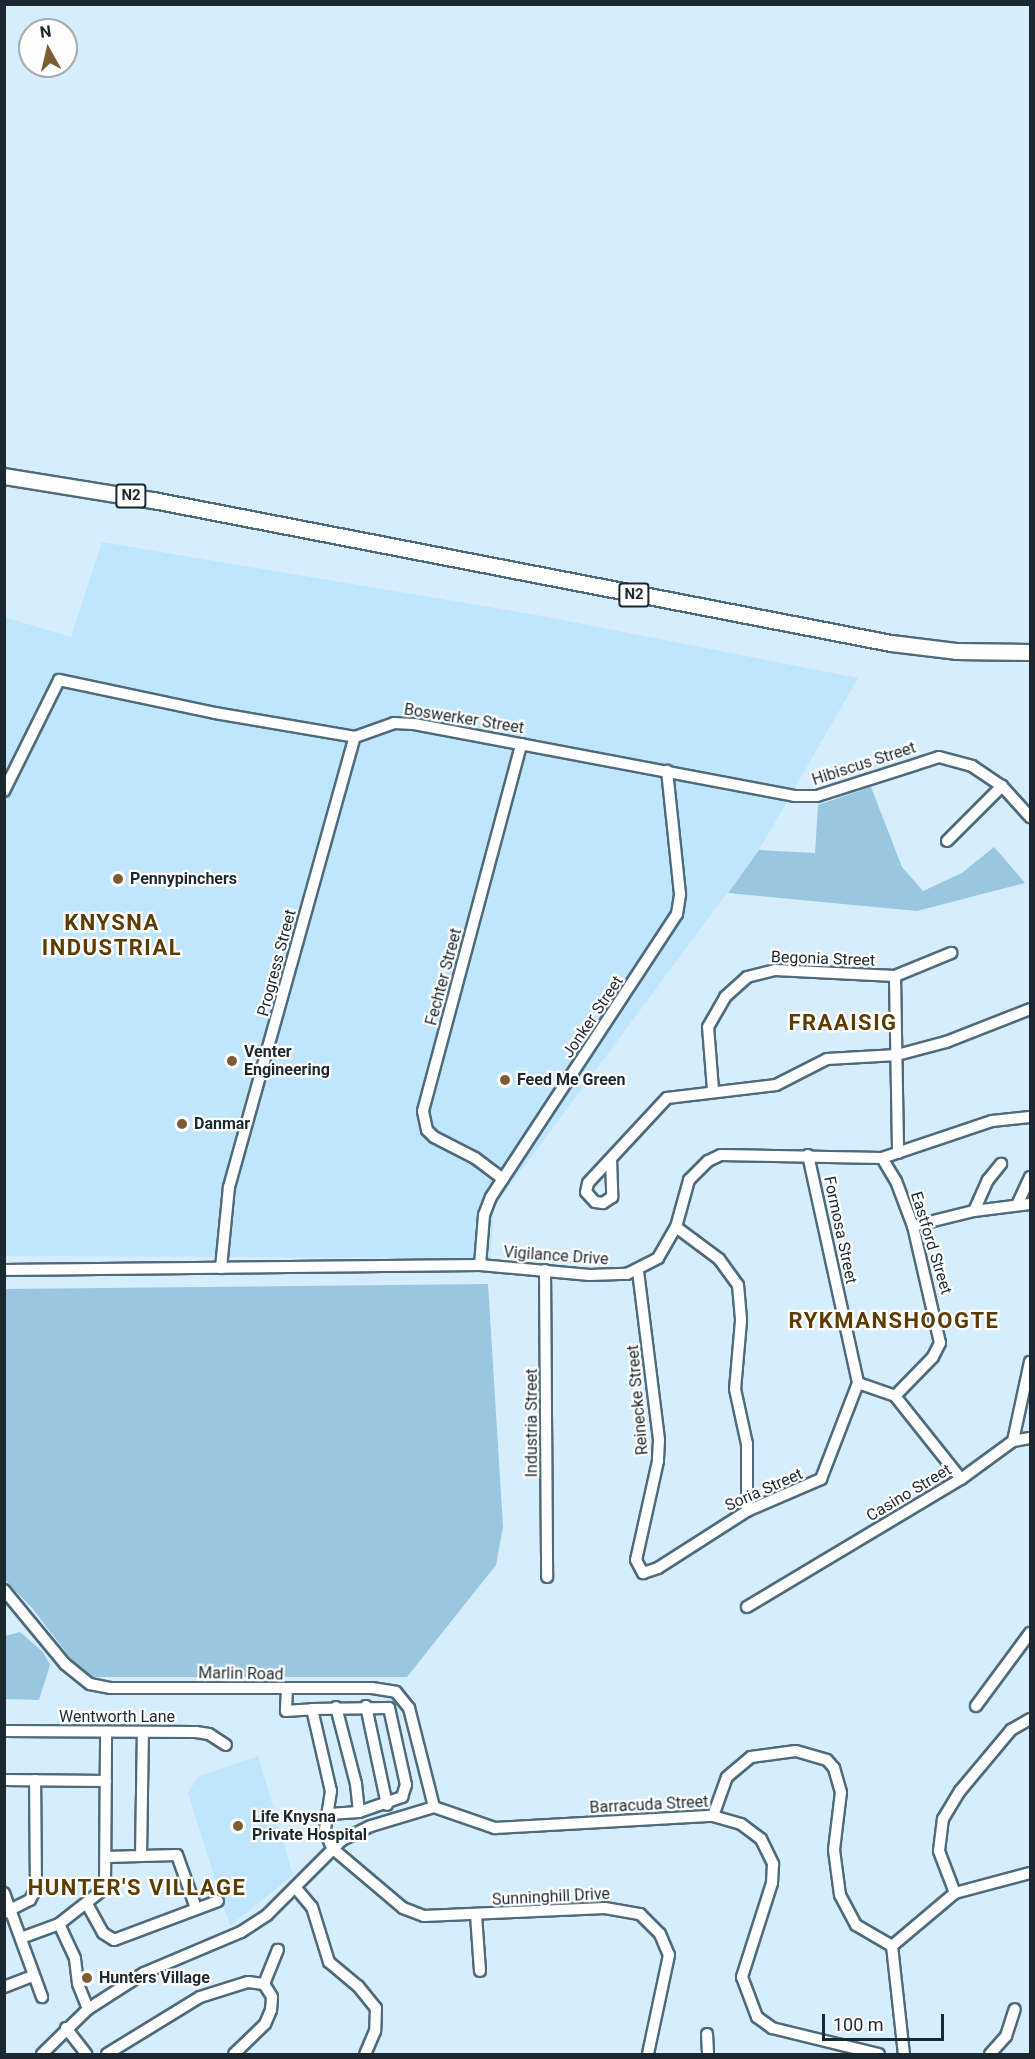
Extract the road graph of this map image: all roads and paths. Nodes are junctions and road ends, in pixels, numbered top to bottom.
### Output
1 (4, 476) edge
2 (1030, 652) edge
3 (355, 737) junction
4 (521, 744) junction
5 (667, 771) junction
6 (1002, 786) junction
7 (4, 791) edge
8 (794, 796) joint
9 (1030, 817) edge
10 (947, 841) dead end
11 (951, 952) dead end
12 (895, 976) junction
13 (1030, 1009) edge
14 (897, 1055) junction
15 (712, 1090) junction
16 (1030, 1118) edge
17 (898, 1153) junction
18 (808, 1155) junction
19 (882, 1158) junction
20 (611, 1159) dead end
21 (1001, 1164) dead end
22 (1030, 1177) edge
23 (502, 1179) junction
24 (1030, 1204) edge
25 (1017, 1206) junction
26 (974, 1212) junction
27 (913, 1226) junction
28 (676, 1227) junction
29 (480, 1265) junction
30 (221, 1268) junction
31 (4, 1270) edge
32 (545, 1270) junction
33 (638, 1271) junction
34 (1030, 1362) edge
35 (858, 1383) junction
36 (895, 1396) junction
37 (1030, 1438) edge
38 (1013, 1441) junction
39 (961, 1479) junction
40 (747, 1511) junction
41 (636, 1560) joint
42 (547, 1577) dead end
43 (4, 1590) edge
44 (747, 1607) dead end
45 (1030, 1633) edge
46 (287, 1690) junction
47 (366, 1706) junction
48 (976, 1706) dead end
49 (336, 1707) junction
50 (312, 1709) junction
51 (1030, 1719) edge
52 (4, 1731) edge
53 (106, 1732) junction
54 (143, 1732) junction
55 (226, 1746) dead end
56 (4, 1780) edge
57 (35, 1780) junction
58 (106, 1780) junction
59 (387, 1805) junction
60 (434, 1807) junction
61 (359, 1812) junction
62 (328, 1814) junction
63 (713, 1816) junction
64 (332, 1848) junction
65 (141, 1856) junction
66 (106, 1857) junction
67 (1030, 1873) edge
68 (295, 1887) junction
69 (4, 1893) edge
70 (955, 1893) junction
71 (218, 1901) dead end
72 (87, 1904) junction
73 (196, 1908) junction
74 (7, 1912) edge
75 (476, 1915) junction
76 (59, 1924) junction
77 (21, 1938) junction
78 (892, 1946) junction
79 (278, 1950) dead end
80 (480, 1971) dead end
81 (33, 1976) junction
82 (264, 1984) junction
83 (4, 1987) edge
84 (42, 1997) dead end
85 (88, 2009) junction
86 (1015, 2009) dead end
87 (66, 2028) junction
88 (707, 2034) dead end
89 (42, 2055) edge
90 (86, 2055) edge
91 (106, 2055) edge
92 (234, 2055) edge
93 (365, 2055) edge
94 (648, 2055) edge
95 (708, 2055) edge
96 (879, 2055) edge
97 (904, 2055) edge
98 (990, 2055) edge

1 - 2 highway, N2
3 - 4 street, Boswerker Street
3 - 7 street, Boswerker Street
3 - 30 street, Progress Street
4 - 5 street, Boswerker Street
4 - 23 street, Fechter Street
5 - 8 street, Boswerker Street
5 - 23 street, Jonker Street
6 - 8 street, Hibiscus Street
6 - 9 street, Hibiscus Street
6 - 10 street
11 - 12 street, Begonia Street
12 - 14 street
12 - 15 street, Begonia Street
13 - 14 street
14 - 15 street
14 - 17 street
15 - 20 street
16 - 17 street, Vigilance Drive
17 - 19 street, Vigilance Drive
18 - 19 street, Vigilance Drive
18 - 28 street, Vigilance Drive
18 - 35 street, Formosa Street
19 - 27 street, Eastford Street
21 - 26 street
22 - 25 street
23 - 29 street, Jonker Street
24 - 25 street
25 - 26 street
26 - 27 street
27 - 36 street, Eastford Street
28 - 33 street, Vigilance Drive
28 - 40 street
29 - 30 street, Vigilance Drive
29 - 32 street, Vigilance Drive
30 - 31 street, Vigilance Drive
32 - 33 street, Vigilance Drive
32 - 42 street, Industria Street
33 - 41 street, Reinecke Street
34 - 38 street
35 - 36 street
35 - 40 street, Soria Street
36 - 39 street
37 - 38 street
38 - 39 street, Casino Street
39 - 44 street, Casino Street
40 - 41 street, Soria Street
43 - 46 street, Marlin Road
45 - 48 street
46 - 50 street
46 - 60 street, Marlin Road
47 - 49 street
47 - 59 street
47 - 59 street
49 - 50 street
49 - 61 street
50 - 62 street
51 - 70 street
52 - 53 street, Wentworth Lane
53 - 54 street, Wentworth Lane
53 - 58 street
54 - 55 street, Wentworth Lane
54 - 65 street
56 - 57 street
57 - 58 street
57 - 74 street
58 - 66 street
59 - 61 street
60 - 63 street, Barracuda Street
60 - 64 street
61 - 62 street
62 - 64 street
63 - 78 street
63 - 96 street, Barracuda Street
64 - 68 street
64 - 75 street, Sunninghill Drive
65 - 66 street
65 - 73 street
66 - 72 street
67 - 70 street
68 - 85 street
68 - 93 street
69 - 74 street
70 - 78 street
71 - 73 street
72 - 73 street
72 - 76 street
74 - 77 street
75 - 80 street
75 - 94 street, Sunninghill Drive
76 - 77 street
76 - 85 street
77 - 81 street
78 - 97 street
79 - 82 street
81 - 83 street
81 - 84 street
82 - 91 street
82 - 92 street
85 - 87 street
86 - 98 street
87 - 89 street
87 - 90 street
88 - 95 street

